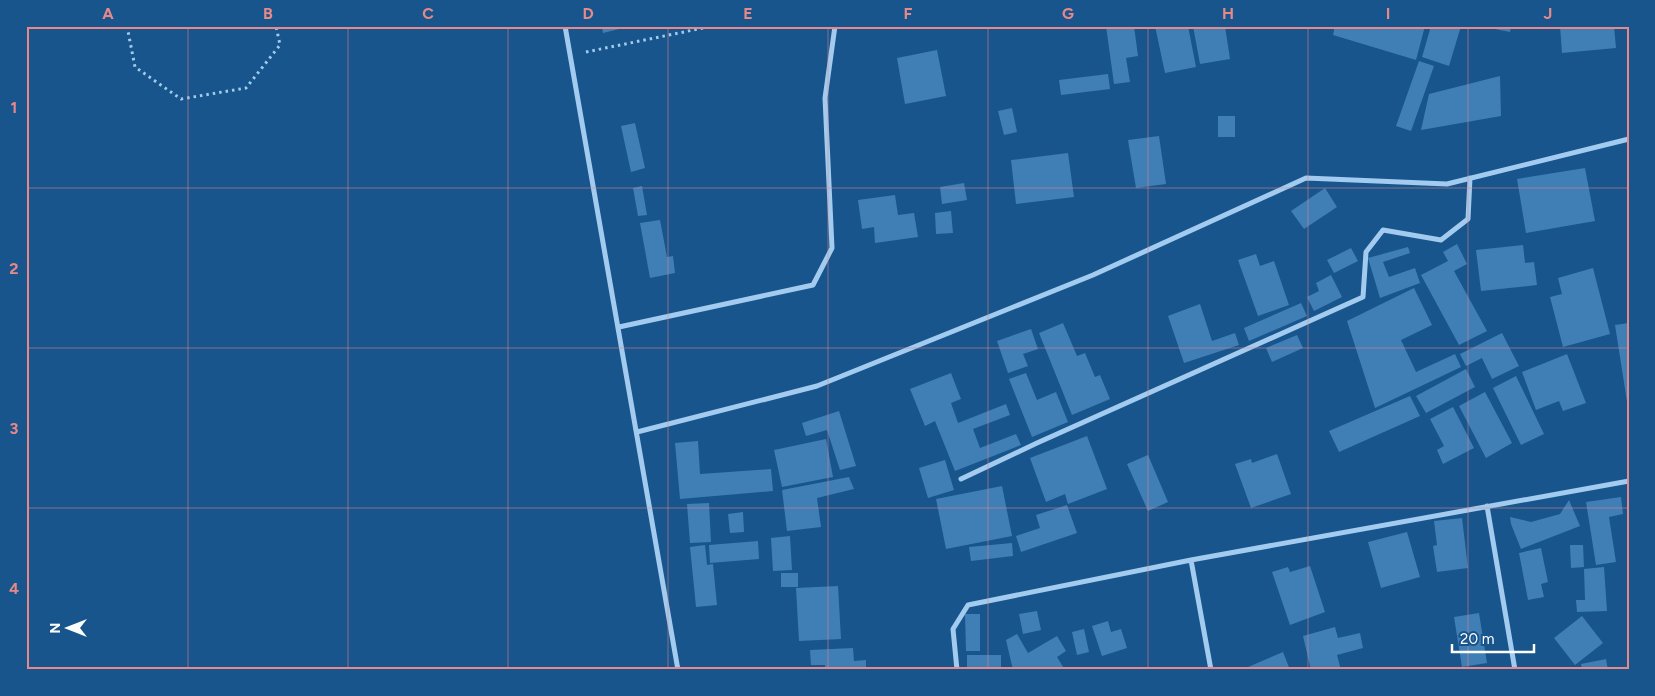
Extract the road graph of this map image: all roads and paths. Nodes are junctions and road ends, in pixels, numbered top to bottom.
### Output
1 (126, 26) edge
2 (276, 26) edge
3 (565, 26) edge
4 (713, 26) edge
5 (835, 26) edge
6 (571, 56) junction
7 (1629, 139) edge
8 (1470, 178) junction
9 (618, 327) junction
10 (637, 432) junction
11 (961, 479) dead end
12 (1629, 481) edge
13 (1487, 506) junction
14 (1191, 560) junction
15 (678, 670) edge
16 (957, 670) edge
17 (1211, 670) edge
18 (1515, 670) edge

1 - 2 path
3 - 6 street
4 - 6 path
5 - 9 street
6 - 9 street
7 - 8 street
8 - 10 street
8 - 11 street
9 - 10 street
10 - 15 street
12 - 13 street
13 - 14 street
13 - 18 street
14 - 16 street
14 - 17 street

